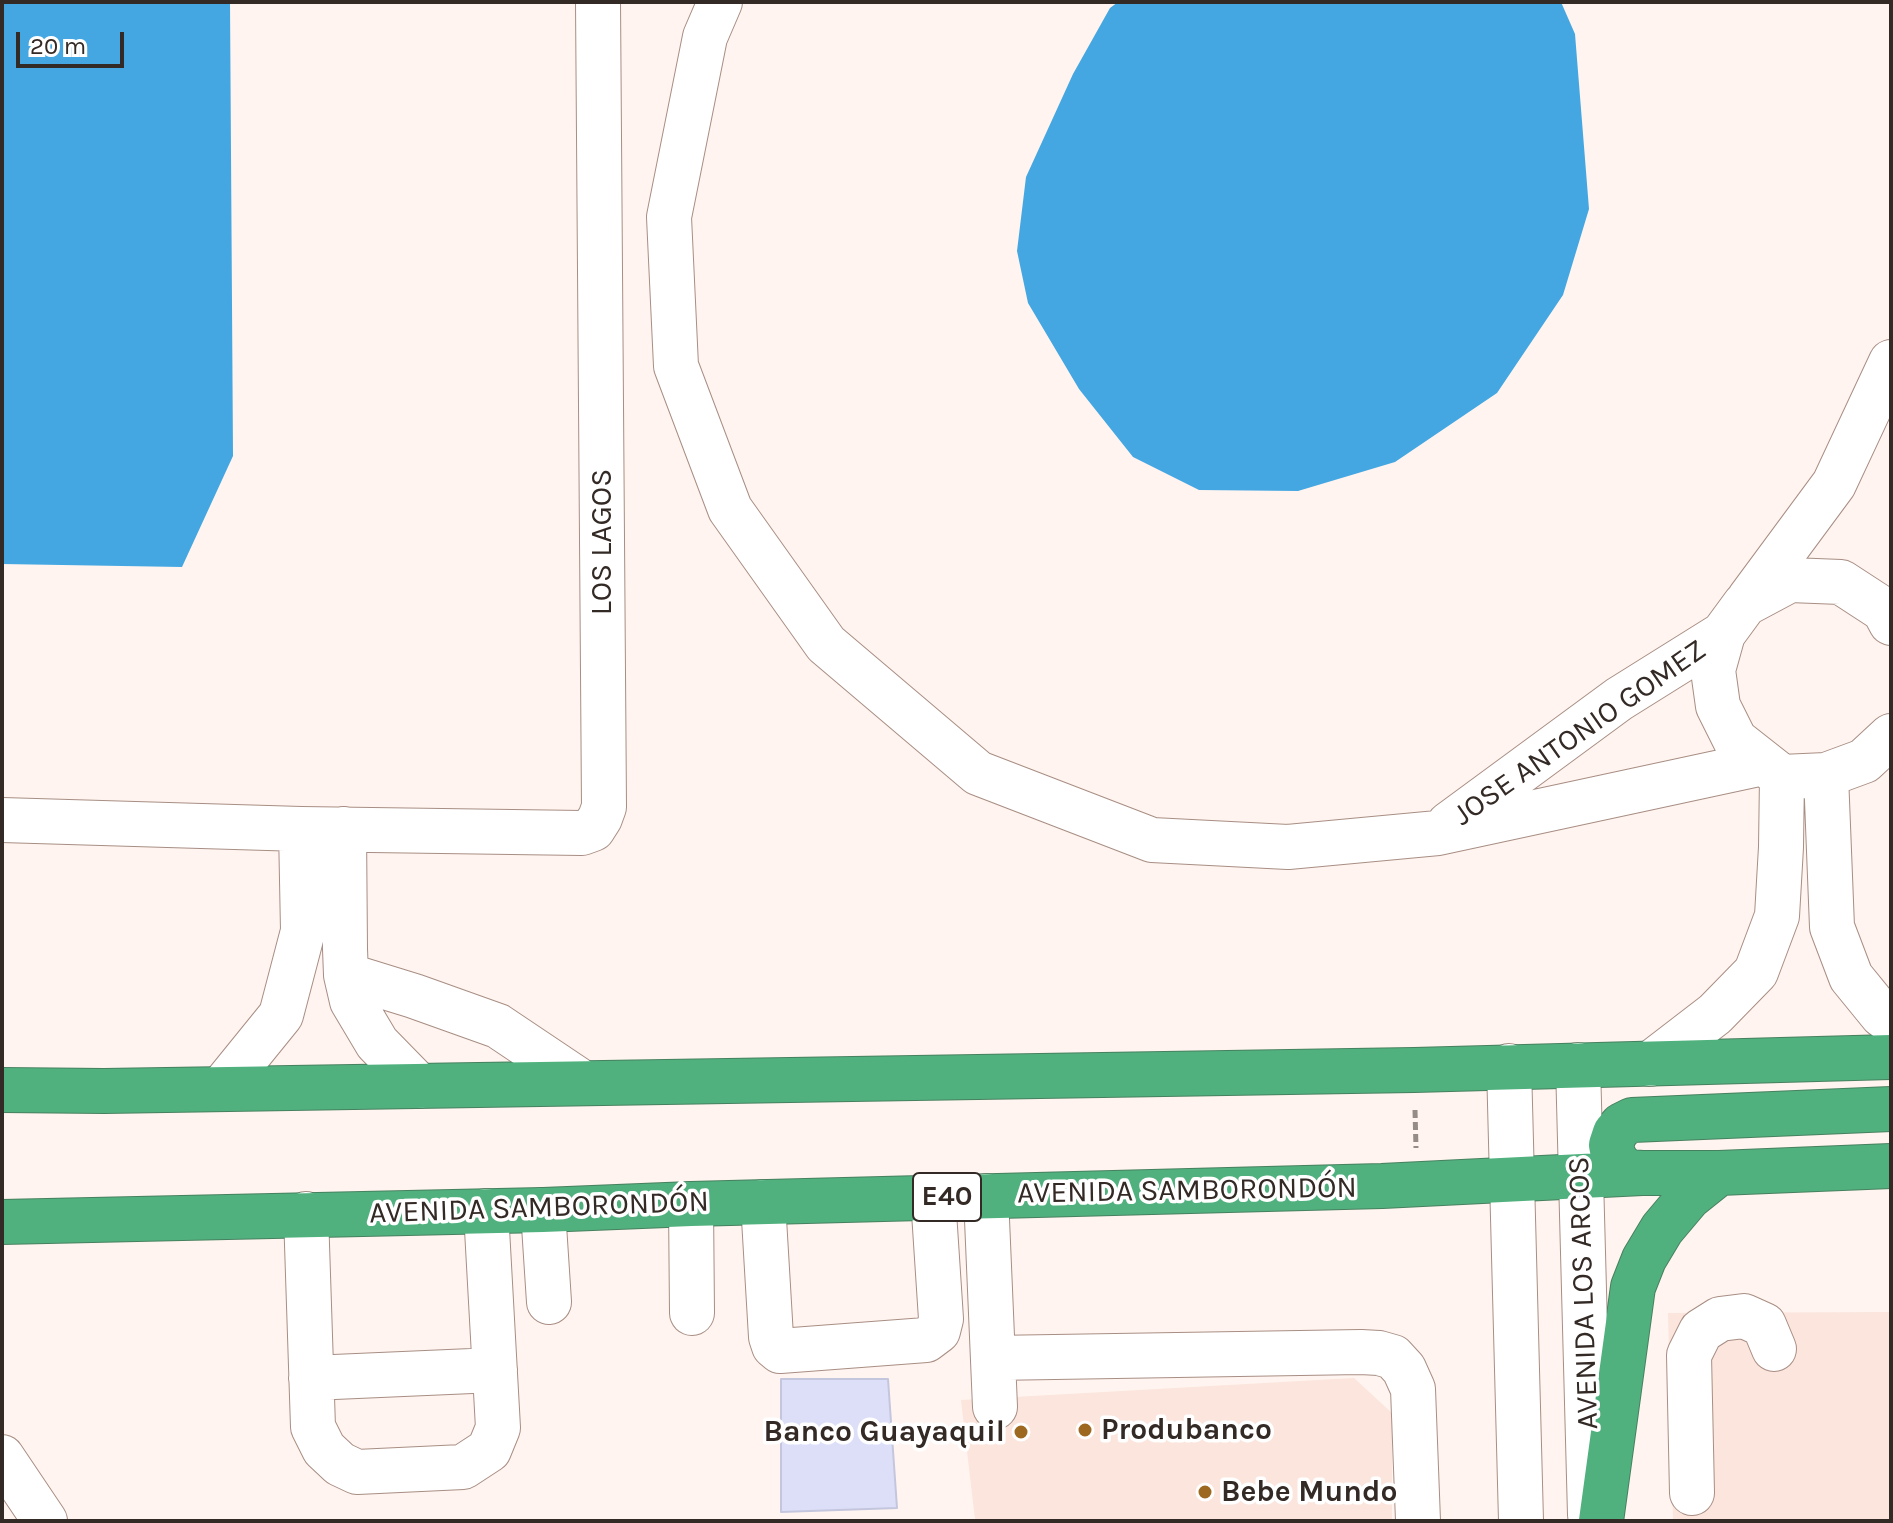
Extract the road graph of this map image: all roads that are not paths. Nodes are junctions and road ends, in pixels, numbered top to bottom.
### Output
1 (598, 2) edge
2 (720, 2) edge
3 (1891, 362) edge
4 (1734, 619) junction
5 (1891, 623) edge
6 (1891, 736) edge
7 (1772, 770) junction
8 (1826, 775) junction
9 (2, 820) edge
10 (301, 829) junction
11 (344, 829) junction
12 (1438, 833) junction
13 (346, 975) junction
14 (1891, 1022) edge
15 (1891, 1057) edge
16 (1650, 1064) junction
17 (1578, 1065) junction
18 (1509, 1066) junction
19 (583, 1083) junction
20 (419, 1086) junction
21 (221, 1089) junction
22 (2, 1090) edge
23 (1891, 1109) edge
24 (1891, 1166) edge
25 (1642, 1173) junction
26 (1719, 1173) junction
27 (1580, 1177) junction
28 (1512, 1180) junction
29 (986, 1196) junction
30 (933, 1197) junction
31 (763, 1202) junction
32 (691, 1204) junction
33 (543, 1210) junction
34 (486, 1211) junction
35 (306, 1214) junction
36 (2, 1222) edge
37 (549, 1302) dead end
38 (692, 1313) dead end
39 (1774, 1349) dead end
40 (993, 1358) junction
41 (495, 1370) junction
42 (311, 1378) junction
43 (995, 1407) dead end
44 (2, 1457) edge
45 (1692, 1493) dead end
46 (45, 1521) edge
47 (1418, 1521) edge
48 (1521, 1521) edge
49 (1590, 1521) edge
50 (1601, 1521) edge

1 - 11 street, LOS LAGOS
2 - 12 street, JOSE ANTONIO GOMEZ
3 - 4 street, JOSE ANTONIO GOMEZ
4 - 5 street
4 - 7 street
4 - 12 street, JOSE ANTONIO GOMEZ
6 - 8 street, JOSE ANTONIO GOMEZ
7 - 8 street, JOSE ANTONIO GOMEZ
7 - 12 street, JOSE ANTONIO GOMEZ
7 - 16 street
8 - 14 street
9 - 10 street, LOS LAGOS
10 - 11 street, LOS LAGOS
10 - 21 street
11 - 13 street
13 - 19 street
13 - 20 street
15 - 16 highway
16 - 17 highway
17 - 18 highway
17 - 27 street, AVENIDA LOS ARCOS
18 - 19 highway
18 - 28 street
19 - 20 highway
20 - 21 highway
21 - 22 highway
23 - 25 highway
24 - 26 highway, AVENIDA SAMBORONDÓN / E40
25 - 26 highway, AVENIDA SAMBORONDÓN / E40
25 - 27 highway, AVENIDA SAMBORONDÓN / E40
26 - 50 highway
27 - 28 highway, AVENIDA SAMBORONDÓN / E40
27 - 49 street, AVENIDA LOS ARCOS
28 - 29 highway, AVENIDA SAMBORONDÓN / E40
28 - 48 street
29 - 30 highway, AVENIDA SAMBORONDÓN / E40
29 - 40 street
30 - 31 highway, AVENIDA SAMBORONDÓN / E40
30 - 31 street
31 - 32 highway, AVENIDA SAMBORONDÓN / E40
32 - 33 highway, AVENIDA SAMBORONDÓN / E40
32 - 38 street
33 - 34 highway, AVENIDA SAMBORONDÓN / E40
33 - 37 street
34 - 35 highway, AVENIDA SAMBORONDÓN / E40
34 - 41 street
35 - 36 highway, AVENIDA SAMBORONDÓN / E40
35 - 42 street
39 - 45 street
40 - 43 street
40 - 47 street
41 - 42 street
41 - 42 street
44 - 46 street

